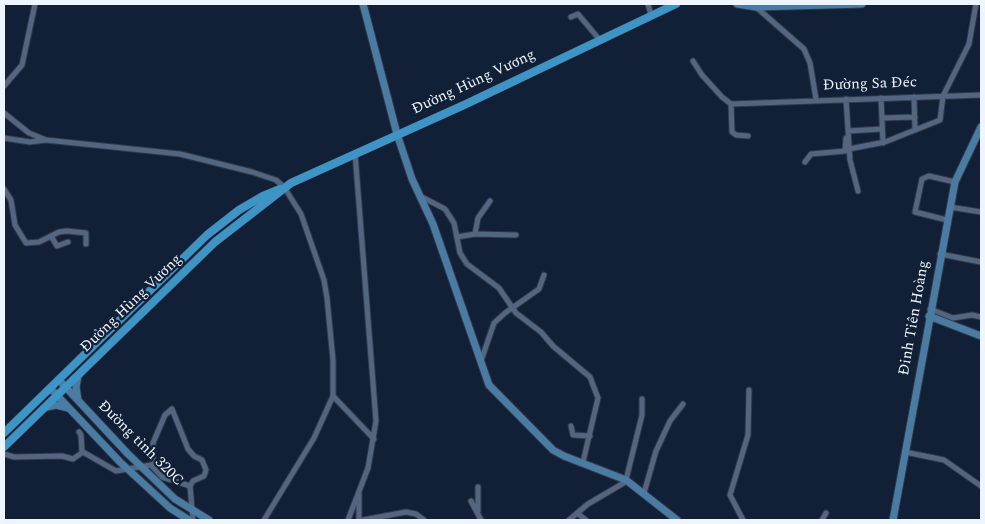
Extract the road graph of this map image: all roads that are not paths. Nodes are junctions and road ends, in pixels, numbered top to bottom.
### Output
1 (35, 4) edge
2 (363, 4) edge
3 (648, 4) edge
4 (676, 4) edge
5 (737, 4) edge
6 (862, 4) edge
7 (976, 4) edge
8 (756, 7) junction
9 (651, 15) junction
10 (571, 17) dead end
11 (599, 39) junction
12 (693, 61) dead end
13 (4, 86) edge
14 (981, 94) edge
15 (943, 96) junction
16 (914, 97) junction
17 (881, 98) junction
18 (846, 99) junction
19 (816, 100) junction
20 (731, 104) junction
21 (4, 113) edge
22 (914, 117) junction
23 (882, 118) junction
24 (981, 127) edge
25 (882, 129) junction
26 (915, 130) junction
27 (397, 134) junction
28 (848, 134) junction
29 (748, 136) dead end
30 (4, 138) edge
31 (46, 140) junction
32 (883, 143) junction
33 (849, 149) junction
34 (355, 154) junction
35 (805, 162) dead end
36 (955, 182) junction
37 (284, 187) junction
38 (4, 189) edge
39 (858, 192) dead end
40 (420, 196) junction
41 (490, 201) dead end
42 (950, 207) junction
43 (981, 212) edge
44 (947, 220) junction
45 (475, 234) junction
46 (516, 235) dead end
47 (51, 236) junction
48 (457, 237) junction
49 (68, 242) dead end
50 (86, 244) dead end
51 (940, 254) junction
52 (981, 262) edge
53 (544, 275) dead end
54 (512, 308) junction
55 (930, 313) junction
56 (981, 318) edge
57 (981, 336) edge
58 (480, 365) junction
59 (78, 376) junction
60 (59, 380) junction
61 (50, 388) junction
62 (66, 388) junction
63 (748, 390) dead end
64 (58, 396) junction
65 (333, 396) junction
66 (642, 399) dead end
67 (78, 400) junction
68 (683, 404) dead end
69 (47, 407) junction
70 (69, 409) junction
71 (571, 426) dead end
72 (79, 432) dead end
73 (4, 433) edge
74 (590, 436) junction
75 (374, 439) junction
76 (4, 447) edge
77 (82, 452) junction
78 (905, 452) junction
79 (4, 454) edge
80 (583, 462) junction
81 (153, 465) junction
82 (140, 466) junction
83 (128, 469) junction
84 (626, 480) junction
85 (190, 486) junction
86 (981, 486) edge
87 (478, 487) dead end
88 (359, 491) junction
89 (644, 493) junction
90 (471, 501) dead end
91 (193, 510) junction
92 (478, 512) junction
93 (578, 513) junction
94 (826, 513) dead end
95 (675, 519) edge
96 (189, 520) edge
97 (193, 520) edge
98 (209, 520) edge
99 (264, 520) edge
100 (348, 520) edge
101 (359, 520) edge
102 (363, 520) edge
103 (424, 520) edge
104 (481, 520) edge
105 (569, 520) edge
106 (586, 520) edge
107 (743, 520) edge
108 (822, 520) edge
109 (893, 520) edge

1 - 13 street
2 - 27 main road
3 - 9 street
4 - 9 main road, Đường Hùng Vương
5 - 8 main road
6 - 8 main road
7 - 15 street
8 - 19 street, Đường Sa Đéc
9 - 11 main road, Đường Hùng Vương
10 - 11 street
11 - 27 main road, Đường Hùng Vương
12 - 20 street
14 - 15 street, Đường Sa Đéc
15 - 16 street, Đường Sa Đéc
15 - 26 street
16 - 17 street, Đường Sa Đéc
16 - 22 street
17 - 18 street, Đường Sa Đéc
17 - 23 street
18 - 19 street, Đường Sa Đéc
18 - 28 street
19 - 20 street
20 - 29 street
21 - 31 street
22 - 23 street
22 - 26 street
23 - 25 street
24 - 36 main road, Đinh Tiên Hoàng
25 - 28 street
25 - 32 street
26 - 32 street
27 - 34 main road, Đường Hùng Vương
27 - 40 main road
28 - 33 street
28 - 35 street
30 - 31 street
31 - 37 street
32 - 33 street
33 - 39 street
34 - 37 main road, Đường Hùng Vương
34 - 75 street
36 - 42 main road, Đinh Tiên Hoàng
36 - 44 street
37 - 59 main road, Đường Hùng Vương
37 - 60 main road, Đường Hùng Vương
37 - 65 street
38 - 47 street
40 - 48 street
40 - 58 main road
41 - 45 street
42 - 43 street
42 - 44 main road, Đinh Tiên Hoàng
44 - 51 main road, Đinh Tiên Hoàng
45 - 46 street
45 - 48 street
47 - 49 street
47 - 50 street
48 - 54 street
51 - 52 street
51 - 55 main road, Đinh Tiên Hoàng
53 - 54 street
54 - 58 street
54 - 74 street
55 - 56 street
55 - 57 main road
55 - 78 main road, Đinh Tiên Hoàng
58 - 80 main road
59 - 62 main road, Đường Hùng Vương
59 - 67 main road
60 - 61 main road, Đường Hùng Vương
60 - 62 main road, Đường tỉnh 320C
61 - 64 main road, Đường tỉnh 320C
61 - 73 main road, Đường Hùng Vương
62 - 64 main road, Đường Hùng Vương
62 - 67 main road, Đường tỉnh 320C
63 - 107 street
64 - 69 main road, Đường Hùng Vương
64 - 70 main road, Đường tỉnh 320C
65 - 75 street
65 - 99 street
66 - 84 street
67 - 82 main road, Đường tỉnh 320C
68 - 89 street
69 - 70 main road
69 - 76 main road, Đường Hùng Vương
70 - 83 main road, Đường tỉnh 320C
71 - 74 street
72 - 77 street
74 - 80 street
75 - 88 street
77 - 79 street
77 - 83 street
78 - 86 street
78 - 109 main road, Đinh Tiên Hoàng
80 - 84 main road
81 - 82 street
81 - 85 street
81 - 85 street
82 - 83 street
82 - 91 main road, Đường tỉnh 320C
83 - 96 main road, Đường tỉnh 320C
84 - 89 main road
84 - 93 street
85 - 91 street
87 - 92 street
88 - 100 street
88 - 101 street
89 - 95 main road
90 - 92 street
91 - 97 street
91 - 98 main road, Đường tỉnh 320C
92 - 104 street
93 - 105 street
93 - 106 street
94 - 108 street
102 - 103 street

